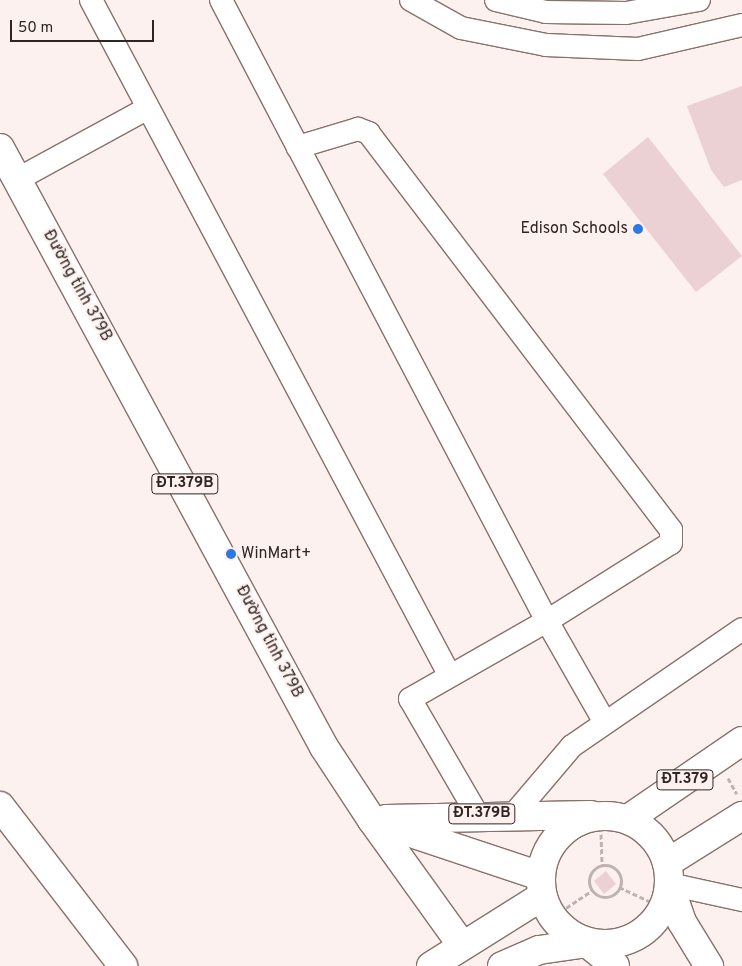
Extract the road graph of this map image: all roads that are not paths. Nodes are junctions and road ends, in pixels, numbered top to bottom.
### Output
1 (91, 0) edge
2 (221, 0) edge
3 (411, 0) edge
4 (496, 0) edge
5 (699, 0) edge
6 (606, 6) edge
7 (635, 6) edge
8 (742, 25) edge
9 (651, 46) junction
10 (622, 48) junction
11 (148, 108) junction
12 (298, 147) junction
13 (0, 148) edge
14 (18, 179) junction
15 (547, 621) junction
16 (742, 629) edge
17 (450, 676) junction
18 (604, 721) junction
19 (742, 741) edge
20 (0, 806) edge
21 (740, 807) edge
22 (515, 813) junction
23 (477, 814) junction
24 (595, 815) junction
25 (628, 818) junction
26 (372, 820) junction
27 (666, 885) junction
28 (545, 897) junction
29 (742, 900) edge
30 (587, 943) junction
31 (461, 944) junction
32 (123, 966) edge
33 (431, 966) edge
34 (502, 966) edge
35 (615, 966) edge
36 (709, 966) edge

1 - 11 street
2 - 12 street
3 - 10 street
4 - 6 street
5 - 7 street
6 - 7 street
6 - 10 street
7 - 9 street
8 - 9 street
9 - 10 street
11 - 14 street
11 - 17 street
12 - 15 street
12 - 15 street
13 - 14 main road, Đường tỉnh 379B / ĐT.379B
14 - 26 main road, Đường tỉnh 379B / ĐT.379B
15 - 17 street
15 - 18 street
16 - 18 street
17 - 23 street
18 - 22 street
19 - 25 main road, ĐT.379
20 - 32 main road
21 - 27 main road
22 - 23 main road, ĐT.379B
22 - 24 main road, ĐT.379B
23 - 26 main road, ĐT.379B
24 - 25 main road
24 - 28 main road
25 - 27 main road
26 - 28 main road, ĐT.379B
26 - 31 main road, Đường tỉnh 379B
27 - 29 street
27 - 30 main road
27 - 36 main road
28 - 30 main road
28 - 31 main road
30 - 34 main road
30 - 35 main road
31 - 33 main road

